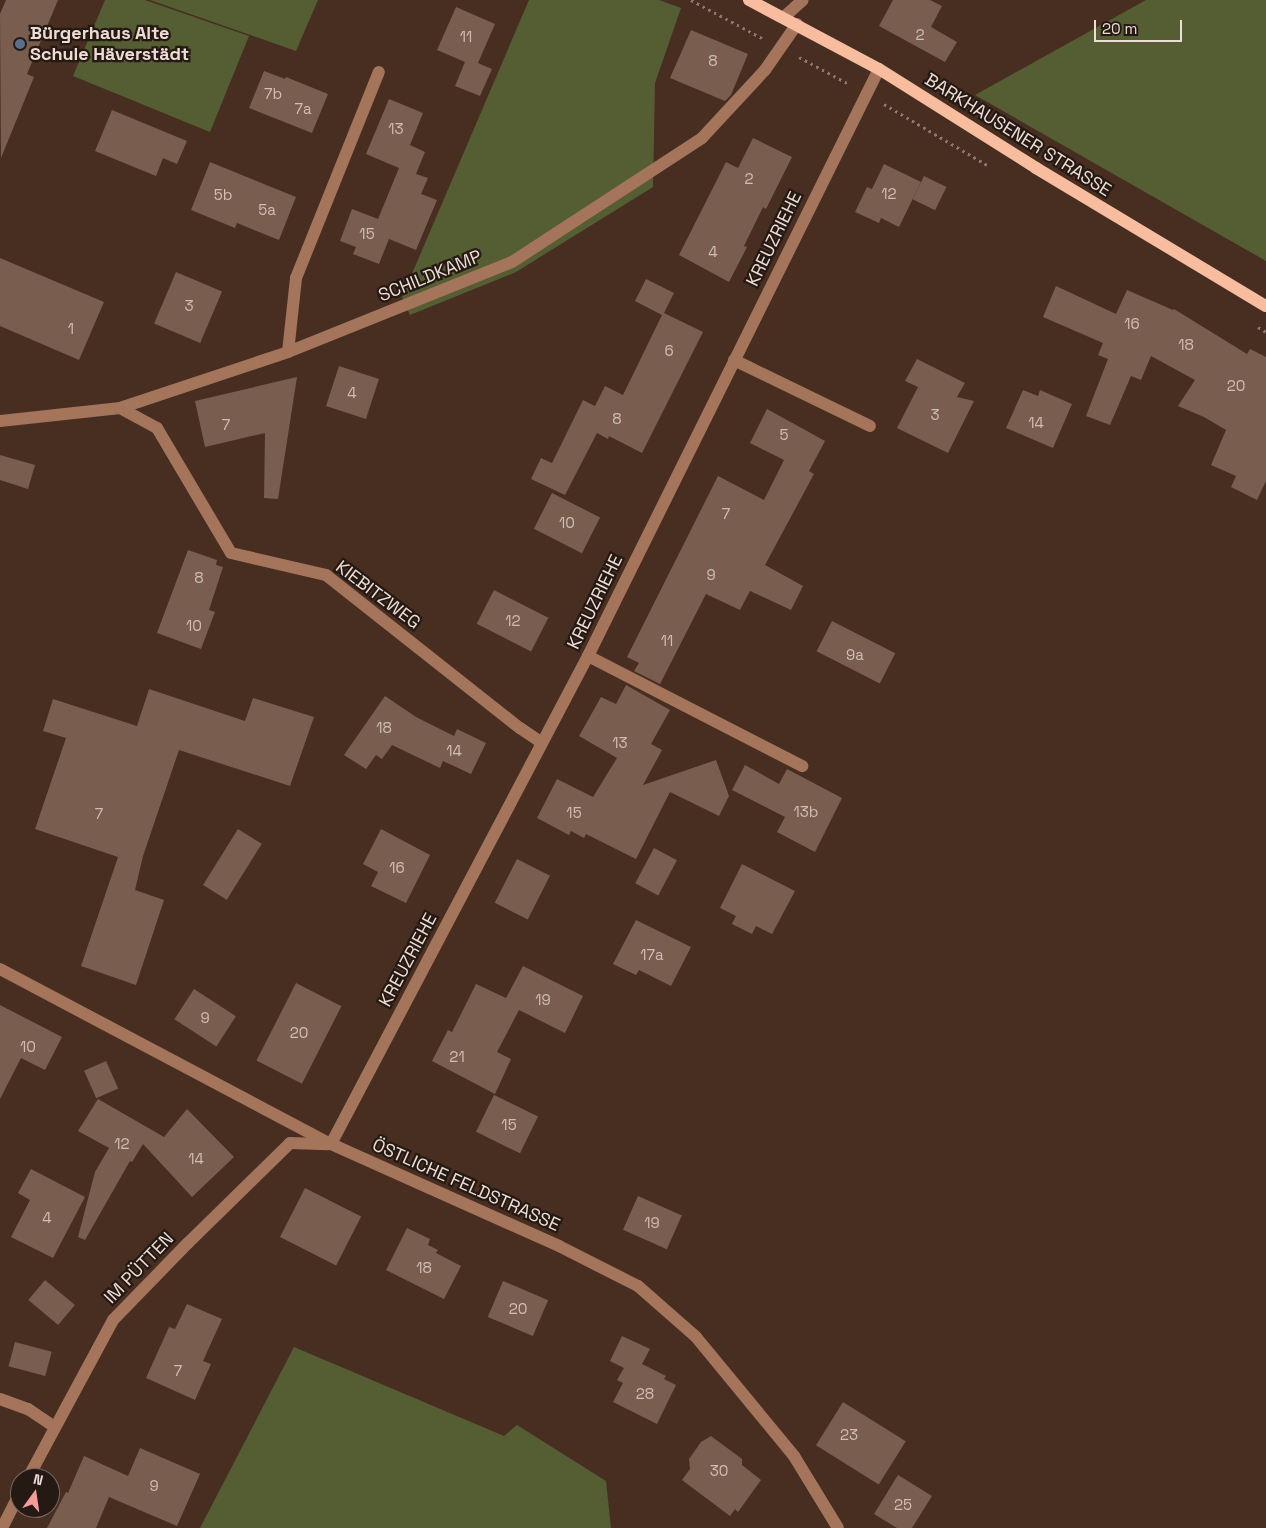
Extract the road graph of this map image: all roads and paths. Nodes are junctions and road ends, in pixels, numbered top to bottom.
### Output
1 (690, 0) edge
2 (749, 0) edge
3 (803, 0) edge
4 (784, 18) junction
5 (797, 24) junction
6 (780, 48) junction
7 (879, 69) junction
8 (379, 72) dead end
9 (866, 93) junction
10 (994, 169) dead end
11 (1266, 306) edge
12 (1258, 327) dead end
13 (1266, 332) edge
14 (288, 352) junction
15 (734, 360) junction
16 (120, 408) junction
17 (0, 421) edge
18 (870, 426) dead end
19 (588, 656) junction
20 (541, 742) junction
21 (802, 766) dead end
22 (0, 969) edge
23 (331, 1144) junction
24 (0, 1399) edge
25 (55, 1427) junction
26 (33, 1468) edge
27 (10, 1512) edge
28 (2, 1528) edge
29 (838, 1528) edge

1 - 6 path
2 - 4 main road, BARKHAUSENER STRASSE
3 - 4 street
4 - 5 main road, BARKHAUSENER STRASSE
5 - 6 street, SCHILDKAMP
5 - 7 main road, BARKHAUSENER STRASSE
6 - 9 path
6 - 14 street, SCHILDKAMP
7 - 9 street, KREUZRIEHE
7 - 11 main road, BARKHAUSENER STRASSE
8 - 14 street
9 - 10 path
9 - 15 street, KREUZRIEHE
12 - 13 path
14 - 16 street, SCHILDKAMP
15 - 18 street
15 - 19 street, KREUZRIEHE
16 - 17 street, SCHILDKAMP
16 - 20 street, KIEBITZWEG
19 - 20 street, KREUZRIEHE
19 - 21 street
20 - 23 street, KREUZRIEHE
22 - 23 street, ÖSTLICHE FELDSTRASSE
23 - 25 street, IM PÜTTEN
23 - 29 street, ÖSTLICHE FELDSTRASSE
24 - 25 street
25 - 26 street, IM PÜTTEN
27 - 28 street

